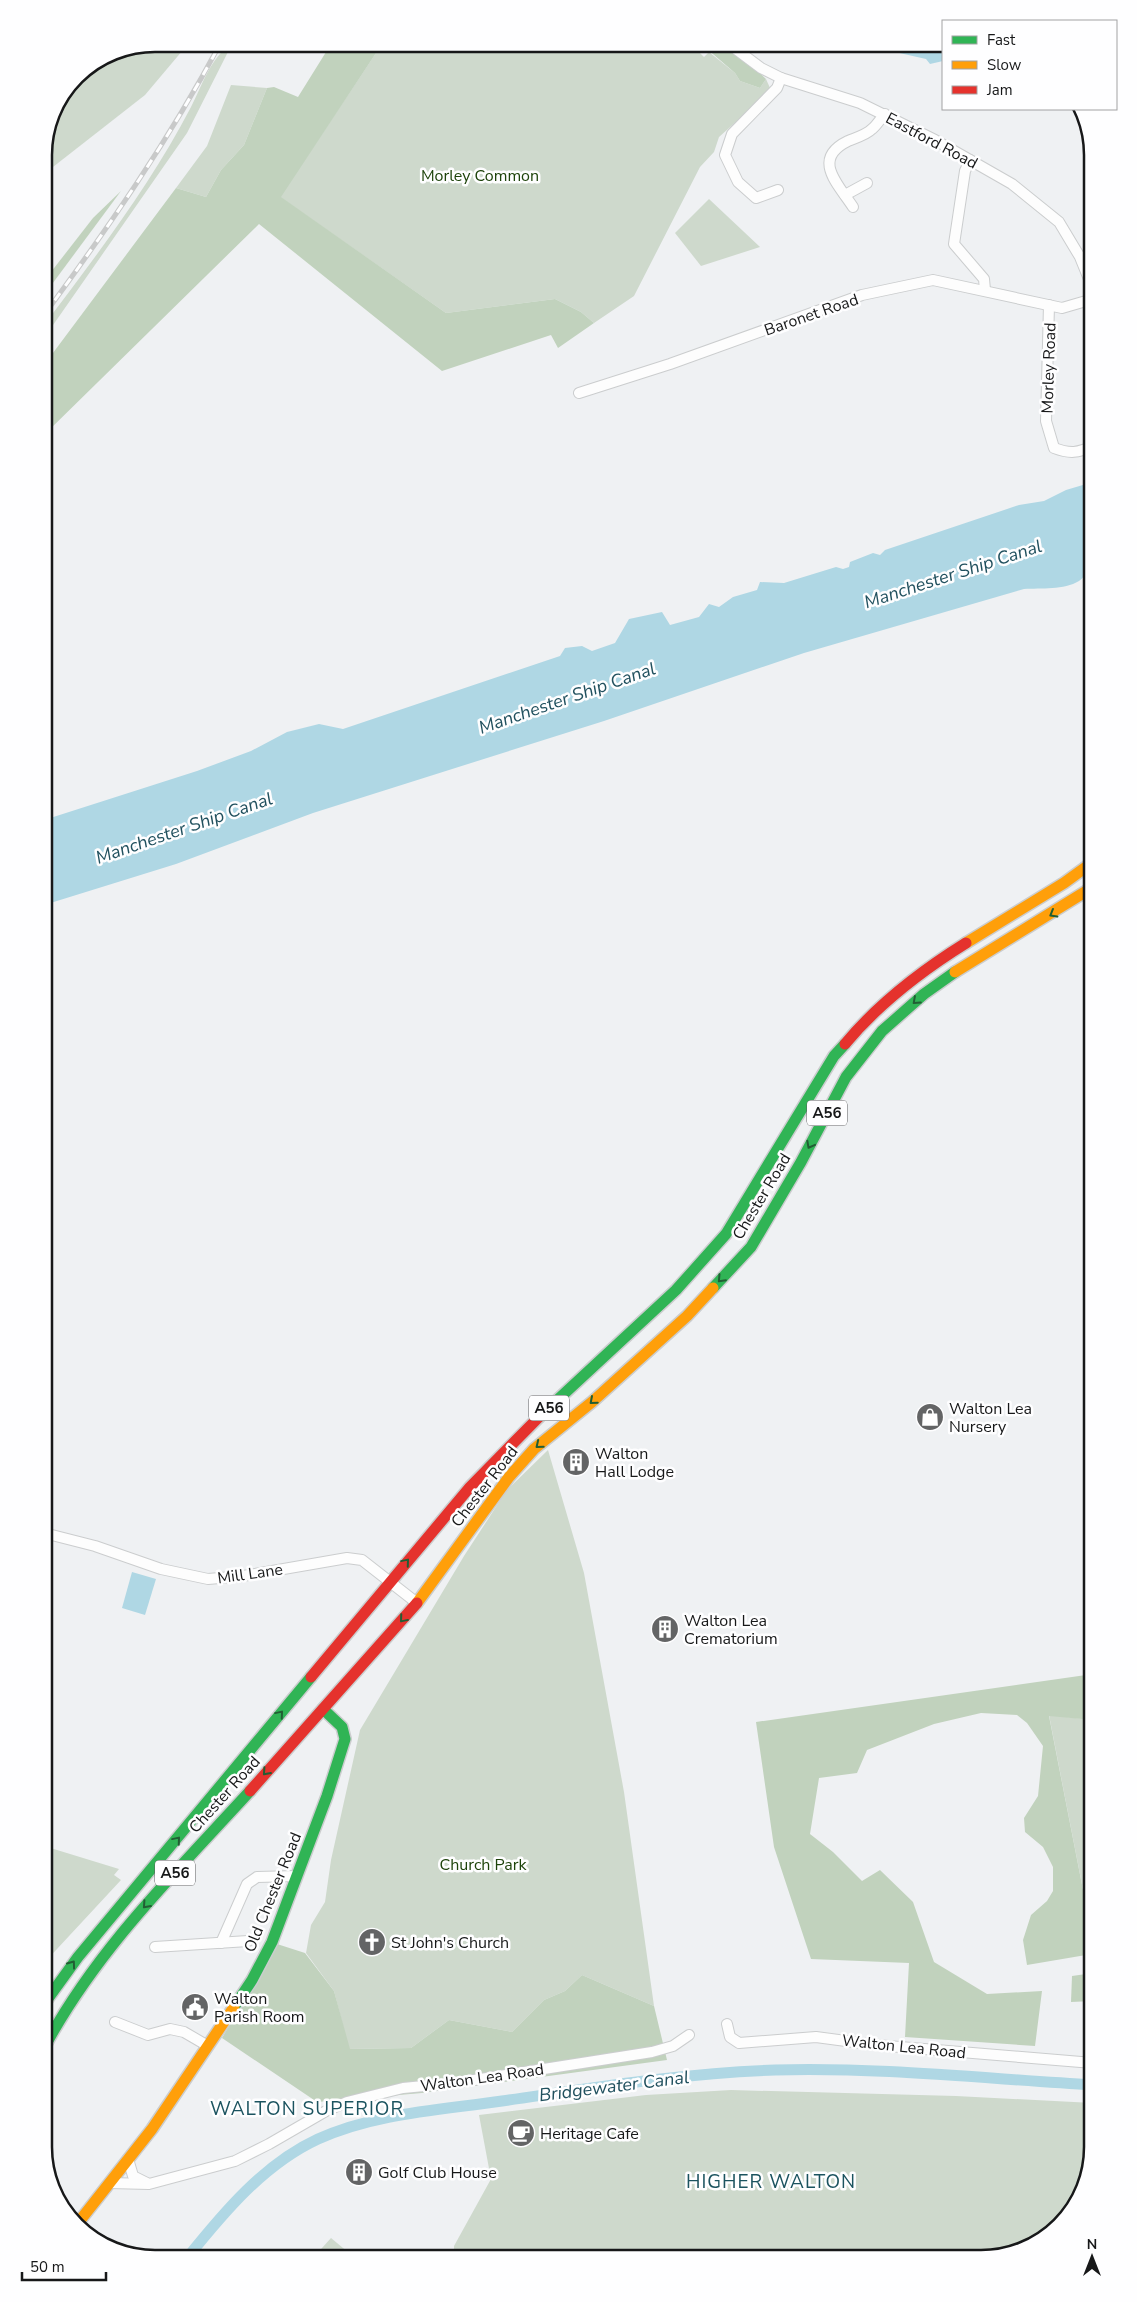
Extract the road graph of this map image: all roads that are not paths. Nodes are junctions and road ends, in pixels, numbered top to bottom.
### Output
1 (741, 53) edge
2 (781, 78) junction
3 (885, 114) junction
4 (970, 160) junction
5 (867, 183) dead end
6 (778, 190) dead end
7 (846, 195) junction
8 (854, 207) dead end
9 (1084, 267) edge
10 (985, 290) junction
11 (1084, 302) edge
12 (1049, 305) junction
13 (579, 393) dead end
14 (1084, 450) edge
15 (1084, 869) edge
16 (1084, 893) edge
17 (52, 1534) edge
18 (391, 1581) junction
19 (417, 1603) junction
20 (322, 1709) junction
21 (296, 1876) junction
22 (248, 1941) dead end
23 (221, 1943) junction
24 (156, 1947) dead end
25 (52, 1993) edge
26 (115, 2022) dead end
27 (728, 2024) dead end
28 (52, 2032) edge
29 (688, 2035) dead end
30 (208, 2046) junction
31 (1084, 2062) edge
32 (128, 2159) junction
33 (110, 2183) junction
34 (149, 2184) junction
35 (82, 2218) edge

1 - 2 street, Eastford Road
2 - 3 street, Eastford Road
2 - 6 street
3 - 4 street, Eastford Road
3 - 7 street
4 - 9 street, Eastford Road
4 - 10 street
5 - 7 street
7 - 8 street
10 - 12 street, Baronet Road
10 - 13 street, Baronet Road
11 - 12 street, Baronet Road
12 - 14 street, Morley Road
18 -> 15 main road, Chester Road / A56
16 -> 19 main road, Chester Road / A56
17 - 18 street, Mill Lane
18 - 19 street, Mill Lane
25 -> 18 main road, Chester Road / A56
19 -> 20 main road, Chester Road / A56
20 - 21 main road, Old Chester Road
20 -> 28 main road, Chester Road / A56
21 - 23 street
21 - 30 main road, Old Chester Road
22 - 23 street
23 - 24 street
26 - 30 street
27 - 31 street, Walton Lea Road
29 - 34 street, Walton Lea Road
30 - 32 main road, Old Chester Road
32 - 33 main road, Old Chester Road
32 - 34 street
33 - 34 street, Walton Lea Road
33 - 35 main road, Old Chester Road

